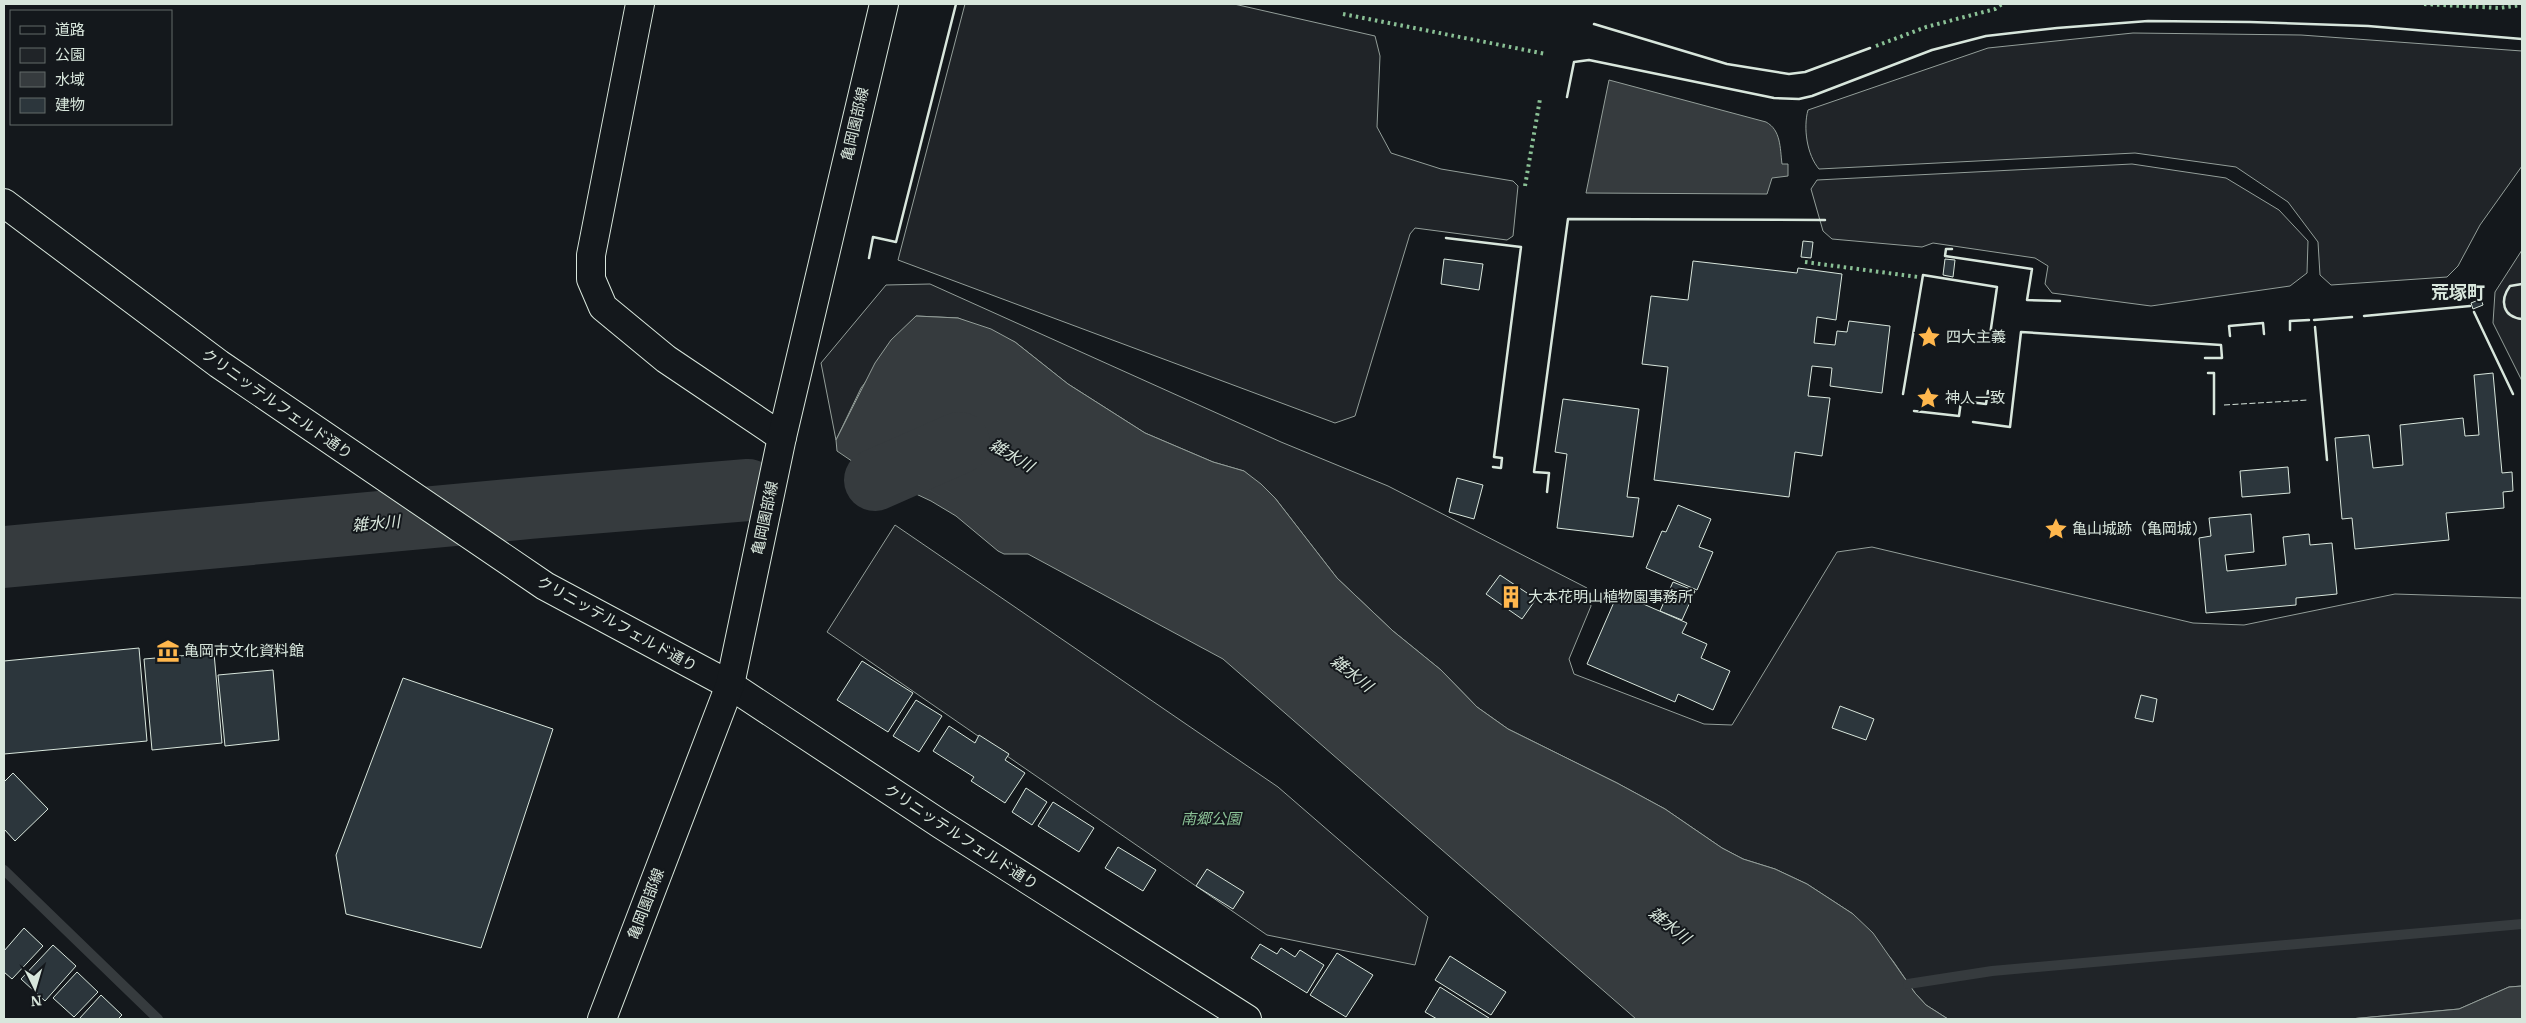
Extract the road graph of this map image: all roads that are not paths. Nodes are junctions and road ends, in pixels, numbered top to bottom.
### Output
1 (640, 4) edge
2 (884, 4) edge
3 (4, 203) edge
4 (782, 437) junction
5 (730, 685) junction
6 (602, 1019) edge
7 (1247, 1019) edge

1 - 4 street
2 - 4 street, 亀岡園部線
3 - 5 street, クリニッテルフェルド通り
4 - 5 street, 亀岡園部線
5 - 6 street, 亀岡園部線
5 - 7 street, クリニッテルフェルド通り

